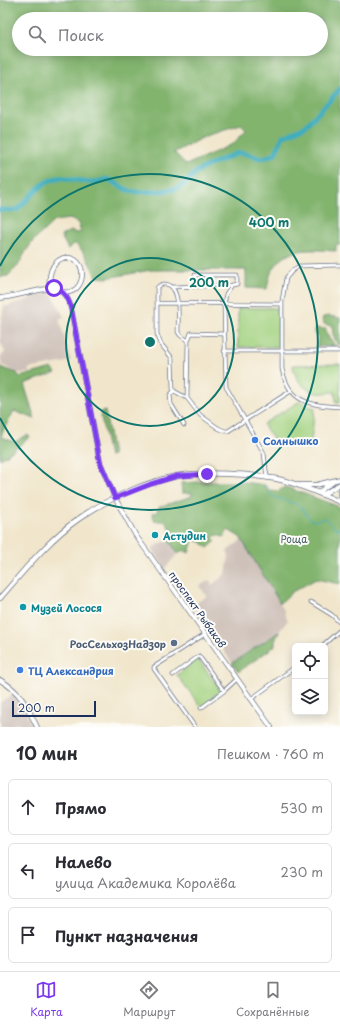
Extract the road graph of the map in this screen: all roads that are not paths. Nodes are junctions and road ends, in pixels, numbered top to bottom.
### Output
1 (340, 265) edge
2 (232, 285) junction
3 (195, 286) junction
4 (172, 287) junction
5 (50, 288) junction
6 (62, 292) junction
7 (0, 298) edge
8 (157, 303) junction
9 (177, 303) junction
10 (282, 304) junction
11 (224, 305) junction
12 (224, 334) junction
13 (188, 341) junction
14 (224, 351) junction
15 (282, 351) junction
16 (340, 351) edge
17 (174, 391) junction
18 (291, 391) junction
19 (187, 398) junction
20 (340, 407) edge
21 (246, 421) junction
22 (184, 425) dead end
23 (267, 478) junction
24 (340, 480) edge
25 (340, 484) edge
26 (295, 485) junction
27 (340, 491) edge
28 (321, 494) junction
29 (115, 498) junction
30 (340, 500) edge
31 (0, 598) edge
32 (312, 602) dead end
33 (340, 623) edge
34 (340, 630) edge
35 (205, 634) junction
36 (325, 643) edge
37 (292, 669) edge
38 (173, 675) dead end
39 (237, 679) junction
40 (0, 680) edge
41 (224, 691) junction
42 (251, 699) junction
43 (201, 708) dead end
44 (37, 727) edge
45 (195, 727) edge
46 (271, 727) edge

1 - 10 street
2 - 3 street
2 - 3 street
2 - 11 street
3 - 4 street
4 - 8 street
4 - 9 street
5 - 6 main road
5 - 6 main road
5 - 7 main road
6 - 29 main road, проспект Рыбаков
8 - 9 street
8 - 17 street
9 - 11 street
9 - 13 street
10 - 11 street
10 - 15 street
11 - 12 street
12 - 13 street
12 - 14 street
13 - 19 street
14 - 15 street
14 - 21 street
15 - 16 street
15 - 18 street
17 - 19 street
17 - 22 street
18 - 20 street
18 - 21 street
19 - 21 street
21 - 23 street
23 - 26 main road
23 - 29 main road
24 - 26 main road
24 - 28 main road
25 - 28 main road
26 - 28 main road
27 - 30 main road
28 - 30 main road
29 - 31 main road
29 - 35 main road, проспект Рыбаков
32 - 33 street
34 - 36 street
35 - 39 main road, проспект Рыбаков
35 - 45 street
37 - 42 street
38 - 41 street
39 - 41 street
39 - 42 main road, проспект Рыбаков
40 - 44 main road
41 - 43 street
42 - 46 main road, проспект Рыбаков

